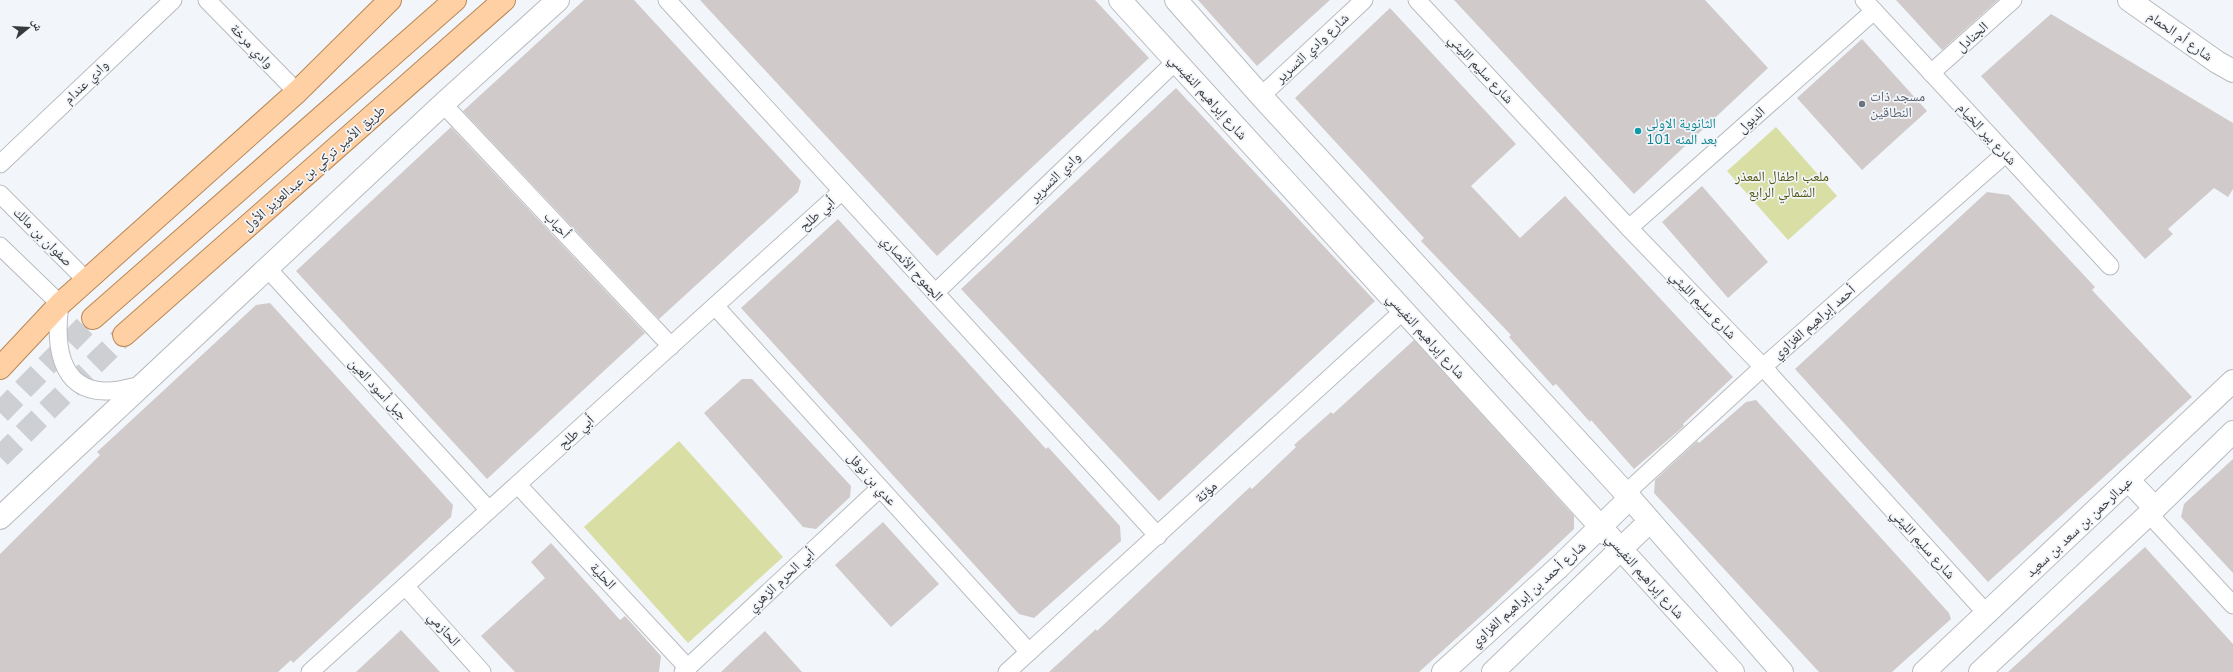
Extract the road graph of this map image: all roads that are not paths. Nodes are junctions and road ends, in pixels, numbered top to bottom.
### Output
1 (173, 0) edge
2 (207, 0) edge
3 (390, 0) edge
4 (446, 0) edge
5 (455, 0) edge
6 (504, 0) edge
7 (558, 0) edge
8 (667, 0) edge
9 (1120, 0) edge
10 (1176, 0) edge
11 (1364, 0) edge
12 (1417, 0) edge
13 (2013, 0) edge
14 (2129, 0) edge
15 (1869, 5) edge
16 (412, 40) junction
17 (1175, 62) junction
18 (2233, 71) edge
19 (1931, 73) junction
20 (296, 92) junction
21 (1261, 96) junction
22 (443, 104) junction
23 (2005, 154) junction
24 (0, 164) edge
25 (842, 191) junction
26 (0, 194) edge
27 (1628, 228) junction
28 (0, 246) edge
29 (2110, 266) dead end
30 (267, 268) junction
31 (86, 280) junction
32 (935, 293) junction
33 (60, 304) junction
34 (715, 306) junction
35 (1403, 311) junction
36 (93, 318) tunnel mouth
37 (124, 336) tunnel mouth
38 (671, 346) junction
39 (1763, 367) junction
40 (0, 368) edge
41 (141, 385) junction
42 (2230, 392) edge
43 (2233, 432) edge
44 (2128, 480) junction
45 (518, 484) junction
46 (880, 488) junction
47 (1628, 496) junction
48 (489, 510) junction
49 (2152, 511) junction
50 (0, 518) edge
51 (1650, 521) junction
52 (1600, 528) junction
53 (1158, 536) junction
54 (1621, 549) junction
55 (406, 586) junction
56 (2233, 606) edge
57 (1986, 614) junction
58 (1029, 652) junction
59 (685, 670) edge
60 (310, 672) edge
61 (482, 672) edge
62 (1008, 672) edge
63 (1443, 672) edge
64 (1493, 672) edge
65 (1733, 672) edge
66 (1782, 672) edge
67 (1924, 672) edge
68 (1980, 672) edge

1 - 24 street, وادي عندام
2 - 20 street, وادي مرخة
3 - 20 main road
4 - 16 main road
5 - 16 main road
6 - 37 main road, طريق الأمير تركي بن عبدالعزيز الأول
7 - 22 street
8 - 25 street, الجموح الأنصاري
9 - 17 street, شارع إبراهيم النفيسي
10 - 21 street
11 - 21 street, شارع وادي التسرير
12 - 27 street, شارع سليم الليثي
13 - 19 street, الجنادل
14 - 18 street, شارع أم الحمام
15 - 19 street, شارع بير الخيام
15 - 27 street, الدبول
16 - 36 main road
17 - 32 street, وادي التسرير
17 - 35 street, شارع إبراهيم النفيسي
19 - 23 street, شارع بير الخيام
20 - 31 main road
21 - 47 street
22 - 30 street
22 - 38 street, أحباب
23 - 29 street, شارع بير الخيام
23 - 39 street, أحمد إبراهيم الغزاوي
25 - 32 street, الجموح الأنصاري
25 - 34 street, أبي طلح
26 - 31 street, صفوان بن مالك
27 - 39 street, شارع سليم الليثي
28 - 33 street
30 - 41 street
30 - 48 street, جبل أسود العين
31 - 33 main road
32 - 53 street, الجموح الأنصاري
33 - 40 main road
33 - 41 street
34 - 38 street, أبي طلح
34 - 46 street, عدي بن نوفل
35 - 52 street, شارع إبراهيم النفيسي
35 - 53 street, مؤتة
38 - 45 street, أبي طلح
39 - 47 street, أحمد إبراهيم الغزاوي
39 - 57 street, شارع سليم الليثي
41 - 50 street
42 - 44 street, عبدالرحمن بن سعد بن سعيد
43 - 49 street
44 - 49 street
44 - 57 street, عبدالرحمن بن سعد بن سعيد
45 - 48 street, أبي طلح
45 - 59 street, الحلية
46 - 58 street, عدي بن نوفل
46 - 59 street, أبي الحرم الزهري
47 - 51 street
47 - 52 street, شارع أحمد بن إبراهيم الغزاوي
48 - 55 street, أبي طلح
49 - 56 street
49 - 68 street
51 - 54 street
51 - 66 street
52 - 54 street, شارع إبراهيم النفيسي
52 - 63 street, شارع أحمد بن إبراهيم الغزاوي
53 - 58 street, مؤتة
54 - 64 street
54 - 65 street, شارع إبراهيم النفيسي
55 - 60 street, أبي طلح
55 - 61 street, الحازمي
57 - 67 street, عبدالرحمن بن سعد بن سعيد
58 - 62 street, مؤتة

